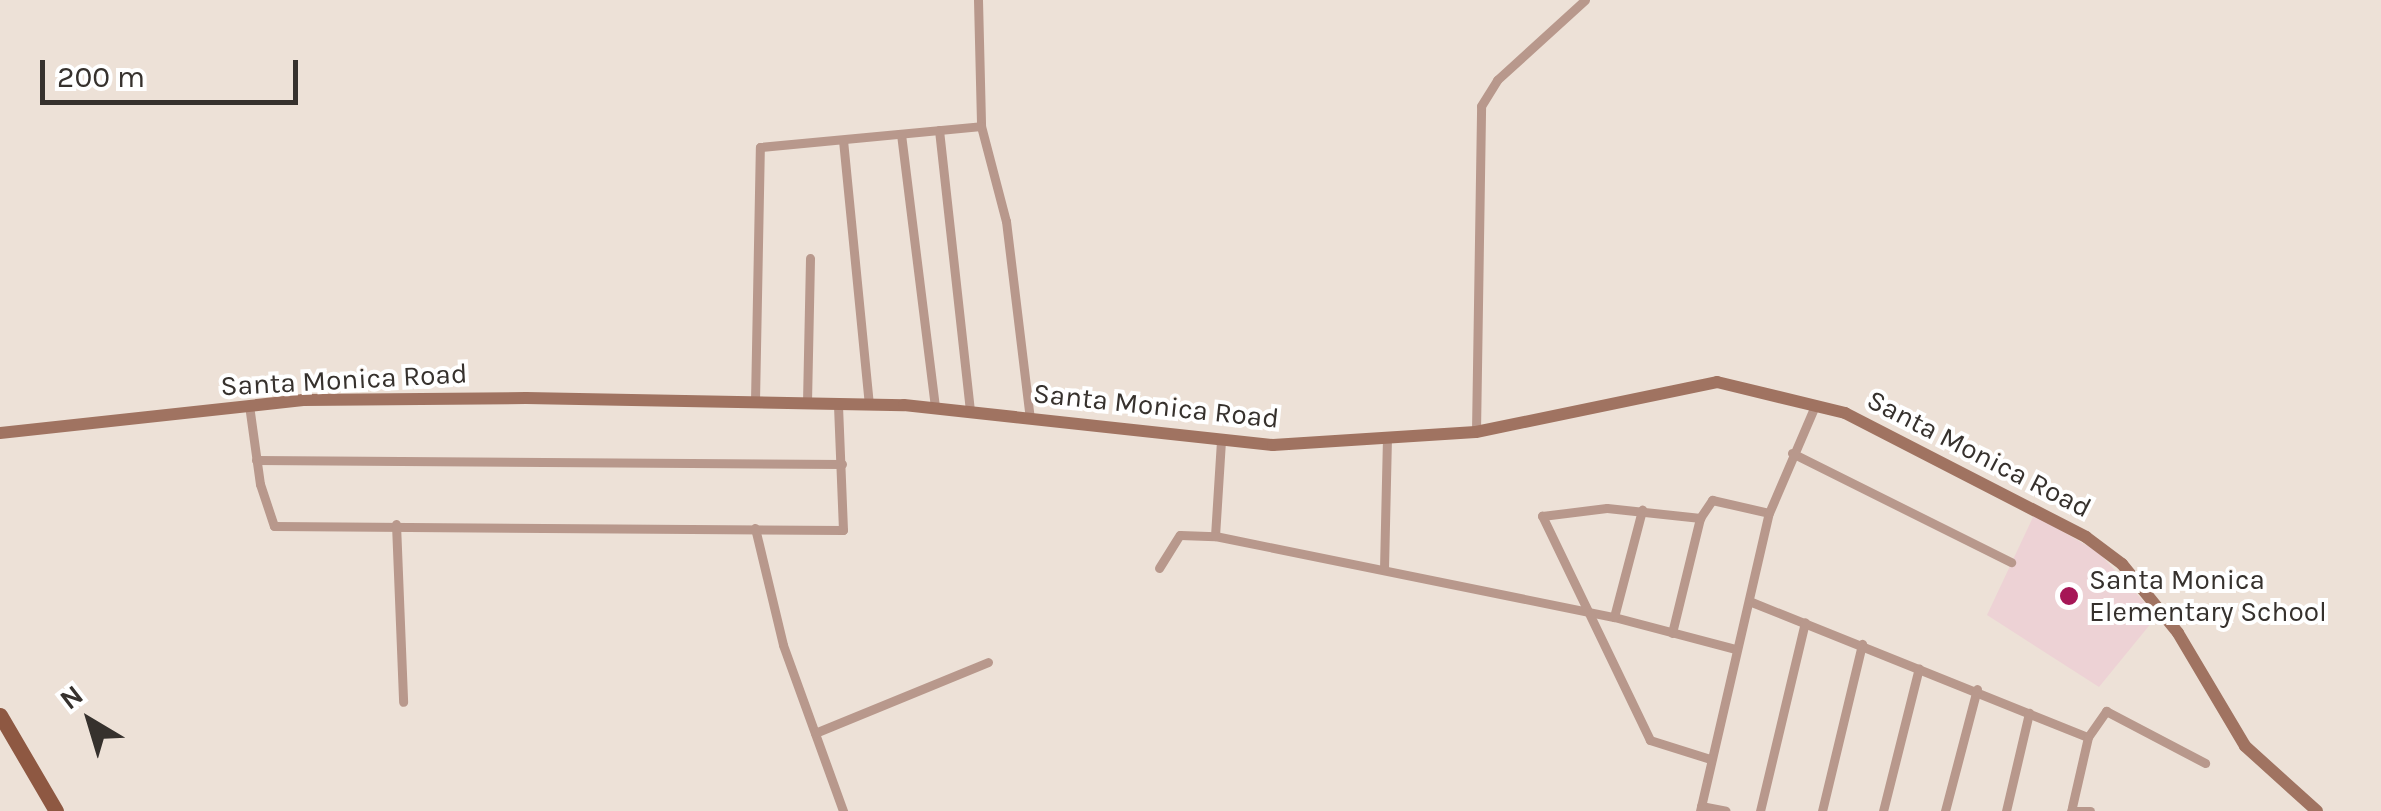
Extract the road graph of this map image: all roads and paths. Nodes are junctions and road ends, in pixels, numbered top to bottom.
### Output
1 (978, 0) edge
2 (1584, 0) edge
3 (981, 126) junction
4 (939, 130) junction
5 (900, 134) junction
6 (843, 140) junction
7 (810, 258) dead end
8 (755, 401) junction
9 (807, 402) junction
10 (838, 402) junction
11 (868, 404) junction
12 (249, 406) junction
13 (935, 407) junction
14 (1814, 408) junction
15 (970, 411) junction
16 (1030, 418) junction
17 (1476, 432) junction
18 (0, 433) edge
19 (1221, 440) junction
20 (1387, 440) junction
21 (1792, 453) junction
22 (256, 460) junction
23 (842, 464) junction
24 (1642, 510) junction
25 (1769, 513) junction
26 (1700, 518) junction
27 (396, 524) junction
28 (755, 528) junction
29 (1214, 536) junction
30 (2011, 562) dead end
31 (1159, 568) dead end
32 (1384, 569) junction
33 (1749, 601) junction
34 (1586, 612) junction
35 (1614, 616) junction
36 (1805, 622) junction
37 (1672, 633) junction
38 (1862, 644) junction
39 (1735, 649) junction
40 (988, 662) dead end
41 (1919, 668) junction
42 (1978, 689) junction
43 (404, 702) dead end
44 (2029, 713) junction
45 (0, 716) edge
46 (815, 733) junction
47 (2088, 737) junction
48 (6, 740) edge
49 (1708, 758) junction
50 (2206, 763) dead end
51 (2300, 807) edge
52 (1701, 808) edge
53 (2072, 809) edge
54 (56, 811) edge
55 (843, 811) edge
56 (1726, 811) edge
57 (1760, 811) edge
58 (1822, 811) edge
59 (1883, 811) edge
60 (1945, 811) edge
61 (2006, 811) edge
62 (2090, 811) edge
63 (2317, 811) edge

1 - 3 street
2 - 17 street
3 - 4 street
3 - 16 street
4 - 5 street
4 - 15 street
5 - 6 street
5 - 13 street
6 - 8 street
6 - 11 street
7 - 9 street
8 - 9 street, Santa Monica Road
8 - 12 street, Santa Monica Road
9 - 10 street, Santa Monica Road
10 - 11 street, Santa Monica Road
10 - 23 street
11 - 13 street, Santa Monica Road
12 - 18 street, Santa Monica Road
12 - 22 street
13 - 15 street, Santa Monica Road
14 - 17 street, Santa Monica Road
14 - 21 street
14 - 51 street, Santa Monica Road
15 - 16 street, Santa Monica Road
16 - 19 street, Santa Monica Road
17 - 20 street, Santa Monica Road
19 - 20 street, Santa Monica Road
19 - 29 street
20 - 32 street
21 - 25 street
21 - 30 street
22 - 23 street
22 - 27 street
23 - 28 street
24 - 26 street
24 - 34 street
24 - 35 street
25 - 26 street
25 - 33 street
26 - 37 street
27 - 28 street
27 - 43 street
28 - 46 street
29 - 31 street
29 - 32 street
32 - 34 street
33 - 36 street
33 - 39 street
34 - 35 street
34 - 49 street
35 - 37 street
36 - 38 street
36 - 57 street
37 - 39 street
38 - 41 street
38 - 58 street
39 - 49 street
40 - 46 street
41 - 42 street
41 - 59 street
42 - 44 street
42 - 60 street
44 - 47 street
44 - 61 street
45 - 48 main road
46 - 55 street
47 - 50 street
47 - 53 street
48 - 54 main road
49 - 52 street
51 - 63 street, Santa Monica Road
52 - 56 street
53 - 62 street

